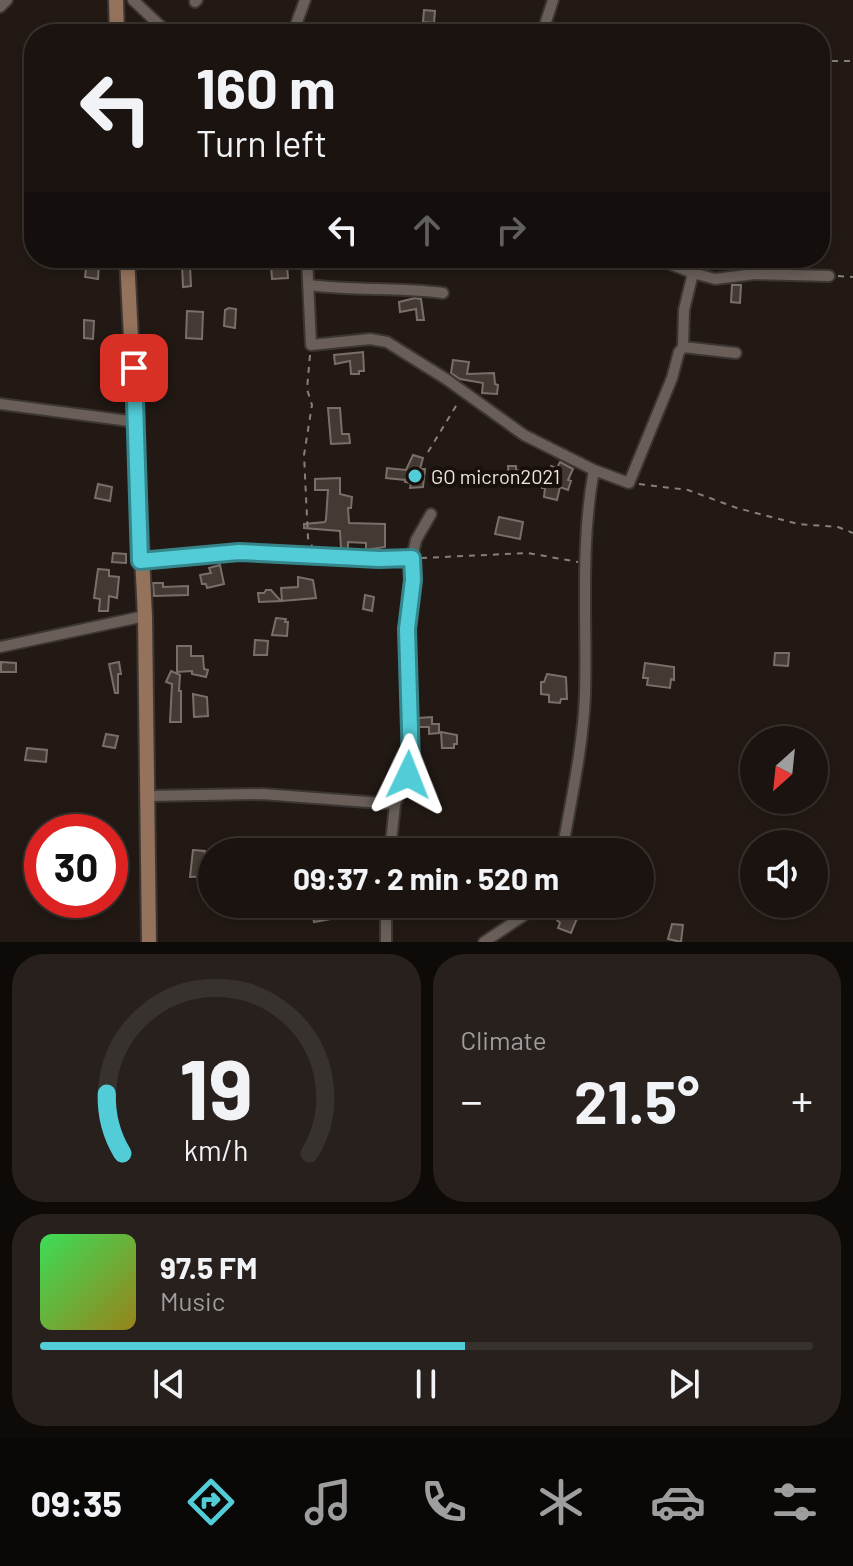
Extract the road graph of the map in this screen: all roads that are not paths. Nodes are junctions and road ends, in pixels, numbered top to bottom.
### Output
1 (7, 0) edge
2 (116, 0) edge
3 (133, 0) edge
4 (305, 0) edge
5 (553, 0) edge
6 (0, 7) edge
7 (117, 24) edge
8 (158, 24) edge
9 (296, 24) edge
10 (545, 24) edge
11 (128, 268) edge
12 (308, 268) edge
13 (680, 268) edge
14 (693, 273) junction
15 (829, 276) road end
16 (309, 285) junction
17 (443, 293) dead end
18 (683, 347) junction
19 (736, 353) dead end
20 (0, 404) edge
21 (137, 422) junction
22 (594, 470) junction
23 (431, 514) dead end
24 (412, 558) junction
25 (140, 561) junction
26 (145, 616) junction
27 (0, 647) edge
28 (147, 796) junction
29 (395, 804) junction
30 (391, 838) edge
31 (564, 838) edge
32 (386, 918) edge
33 (520, 918) edge
34 (149, 942) edge
35 (386, 942) edge
36 (484, 942) edge

1 - 6 street
2 - 7 main road
3 - 8 street
4 - 9 street
5 - 10 street
11 - 21 main road
12 - 16 street
13 - 14 street
14 - 15 street
14 - 18 street
16 - 17 street
16 - 22 street
18 - 19 street
18 - 22 street
20 - 21 street
21 - 25 main road
22 - 31 street
23 - 24 street
24 - 25 street
24 - 29 street
25 - 26 main road
26 - 27 street
26 - 28 main road
28 - 29 street
28 - 34 main road
29 - 30 street
32 - 35 street
33 - 36 street

